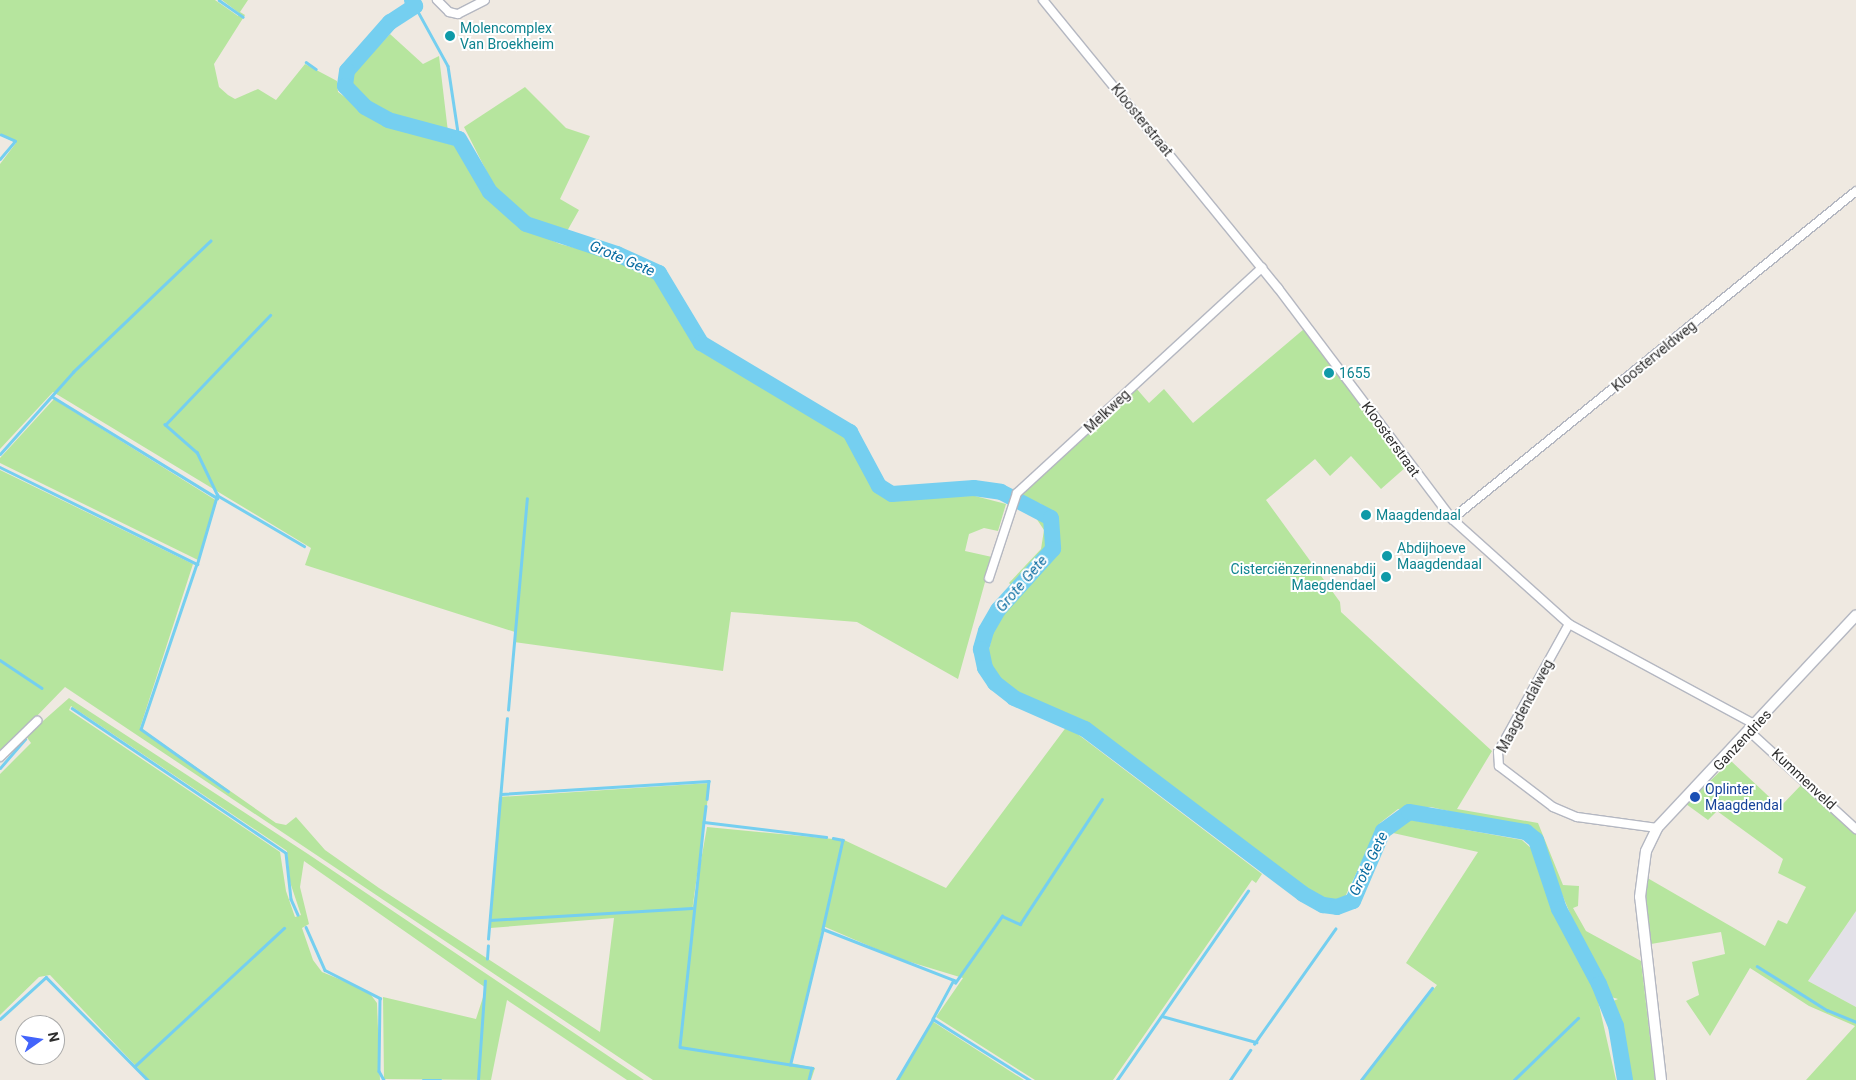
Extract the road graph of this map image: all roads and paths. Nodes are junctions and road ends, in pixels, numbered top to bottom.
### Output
1 (437, 0) edge
2 (485, 0) edge
3 (1043, 0) edge
4 (1856, 191) edge
5 (1262, 268) junction
6 (1452, 519) junction
7 (989, 578) dead end
8 (1856, 616) edge
9 (1569, 624) junction
10 (37, 721) dead end
11 (1753, 728) junction
12 (0, 757) edge
13 (1657, 828) junction
14 (1856, 829) edge
15 (1661, 1080) edge

1 - 2 street
3 - 5 street, Kloosterstraat
4 - 6 street, Kloosterveldweg
5 - 6 street, Kloosterstraat
5 - 7 street, Melkweg
6 - 9 street, Kloosterstraat
8 - 11 street, Ganzendries
9 - 11 street, Kloosterstraat
9 - 13 street, Maagdendalweg
10 - 12 street
11 - 13 street, Ganzendries
11 - 14 street, Kummenveld
13 - 15 street, Ganzendries

